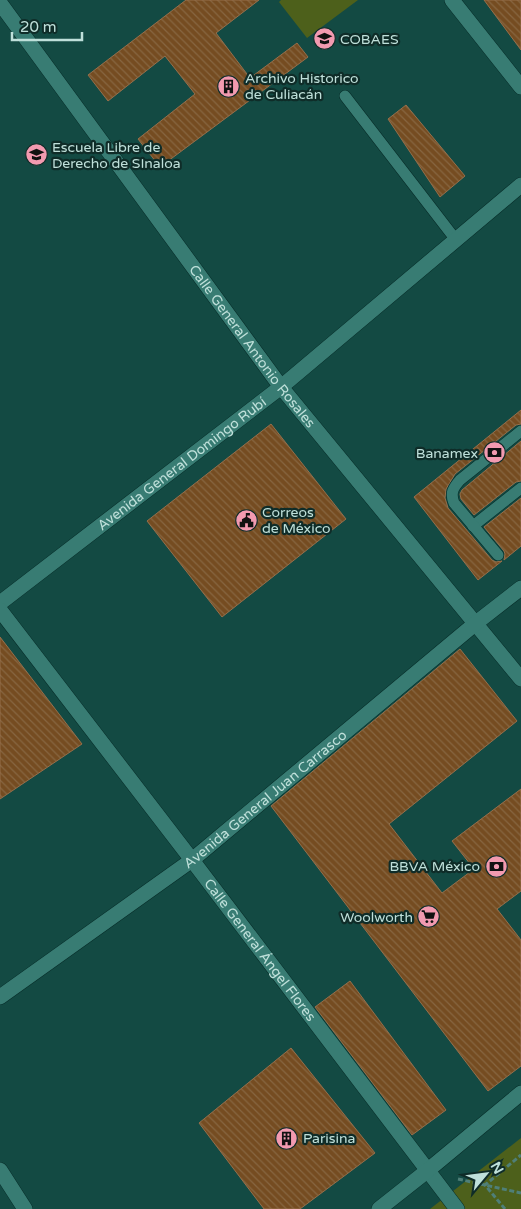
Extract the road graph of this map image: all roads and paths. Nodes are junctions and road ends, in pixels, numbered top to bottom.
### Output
1 (452, 0) edge
2 (0, 3) edge
3 (521, 87) edge
4 (345, 96) dead end
5 (521, 185) edge
6 (456, 240) junction
7 (281, 387) junction
8 (521, 431) edge
9 (521, 488) edge
10 (473, 526) junction
11 (498, 555) dead end
12 (521, 588) edge
13 (0, 602) edge
14 (0, 610) edge
15 (476, 623) junction
16 (521, 679) edge
17 (192, 860) junction
18 (0, 997) edge
19 (521, 1093) edge
20 (521, 1155) edge
21 (0, 1170) edge
22 (428, 1171) junction
23 (485, 1185) junction
24 (521, 1193) edge
25 (25, 1209) edge
26 (379, 1209) edge
27 (457, 1209) edge
28 (505, 1209) edge

1 - 3 street
2 - 7 street, Calle General Antonio Rosales
4 - 6 lane
5 - 6 street, Avenida General Domingo Rubí
6 - 7 street, Avenida General Domingo Rubí
7 - 13 street, Avenida General Domingo Rubí
7 - 15 street, Calle General Antonio Rosales
8 - 10 lane
9 - 10 lane
10 - 11 lane
12 - 15 street, Avenida General Juan Carrasco
14 - 17 street, Calle General Ángel Flores
15 - 16 street, Calle General Antonio Rosales
15 - 17 street, Avenida General Juan Carrasco
17 - 18 street, Avenida General Juan Carrasco
17 - 22 street, Calle General Ángel Flores
19 - 22 street
20 - 23 path
21 - 25 street
22 - 23 path
22 - 26 street
22 - 27 street, Calle General Ángel Flores
23 - 24 path
23 - 28 path

